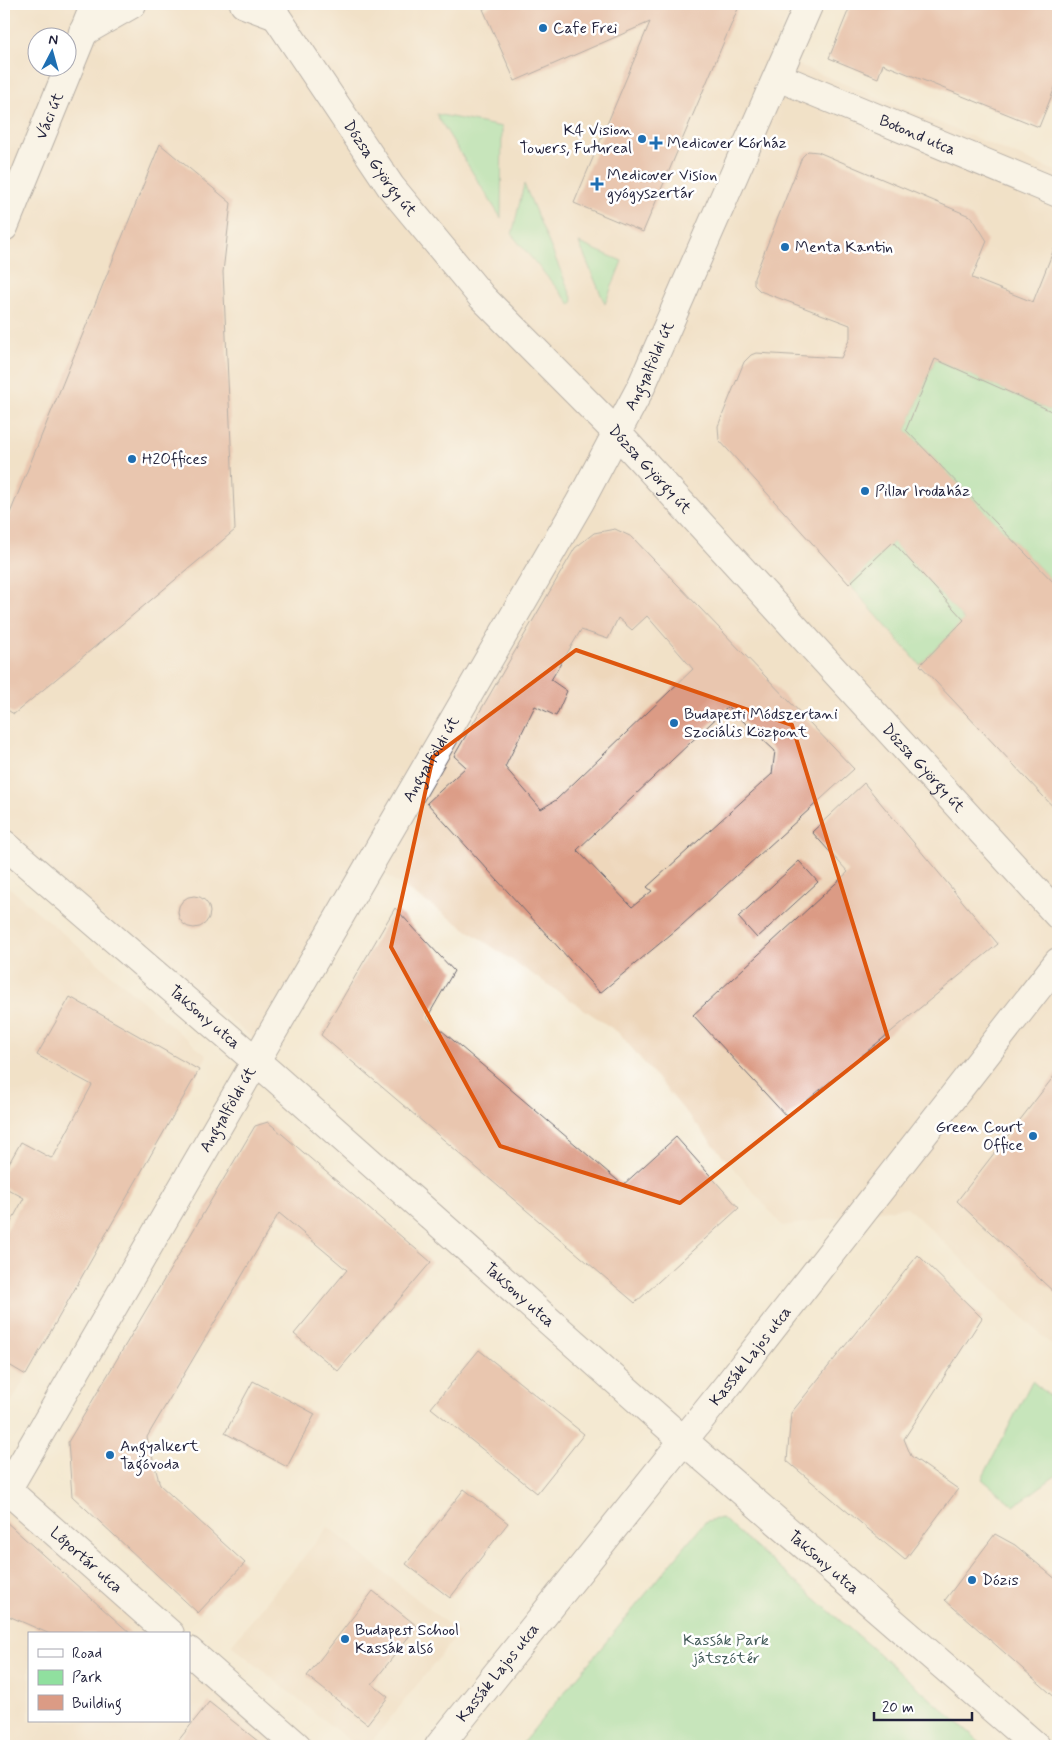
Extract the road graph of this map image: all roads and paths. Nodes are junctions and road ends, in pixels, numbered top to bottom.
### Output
1 (94, 4) edge
2 (132, 4) edge
3 (244, 4) edge
4 (809, 4) edge
5 (273, 8) edge
6 (83, 32) junction
7 (778, 77) junction
8 (1058, 193) edge
9 (4, 227) edge
10 (617, 433) junction
11 (4, 844) edge
12 (1058, 915) edge
13 (1058, 962) edge
14 (256, 1061) junction
15 (683, 1440) junction
16 (5, 1488) edge
17 (168, 1632) edge
18 (190, 1651) edge
19 (297, 1746) edge
20 (439, 1746) edge
21 (1036, 1746) edge

1 - 6 street, Váci út
2 - 6 street
3 - 5 street
4 - 7 street, Angyalföldi út
5 - 10 street, Dózsa György út
6 - 9 street, Váci út
7 - 8 street, Botond utca
7 - 10 street, Angyalföldi út
10 - 12 street, Dózsa György út
10 - 14 street, Angyalföldi út
11 - 14 street, Taksony utca
13 - 15 street, Kassák Lajos utca
14 - 15 street, Taksony utca
14 - 16 street, Angyalföldi út
15 - 20 street, Kassák Lajos utca
15 - 21 street, Taksony utca
16 - 17 street, Lőportár utca
18 - 19 street

